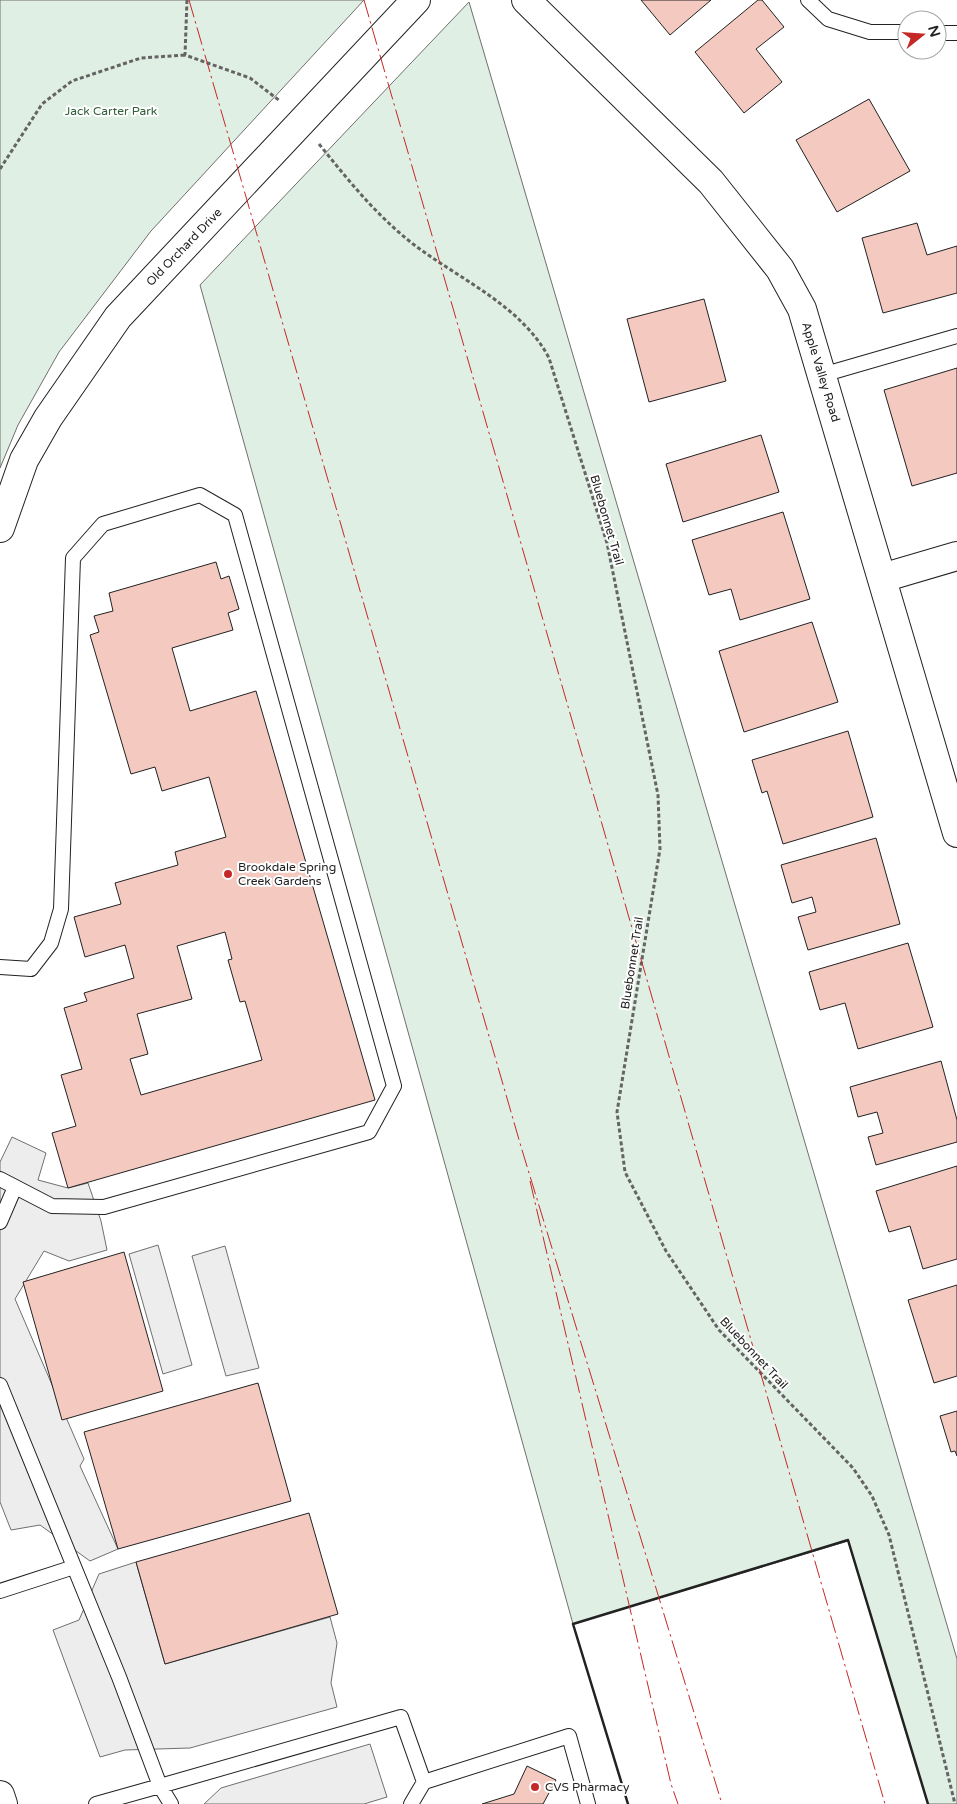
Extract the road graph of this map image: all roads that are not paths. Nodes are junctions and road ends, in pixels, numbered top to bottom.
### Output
1 (416, 0) edge
2 (526, 0) edge
3 (808, 0) edge
4 (897, 32) edge
5 (957, 336) edge
6 (822, 375) junction
7 (0, 528) edge
8 (957, 556) edge
9 (882, 578) junction
10 (950, 780) edge
11 (957, 833) edge
12 (0, 967) edge
13 (0, 1179) edge
14 (14, 1187) junction
15 (0, 1222) edge
16 (0, 1385) edge
17 (74, 1566) junction
18 (0, 1591) edge
19 (424, 1782) junction
20 (160, 1786) junction
21 (0, 1795) edge
22 (3, 1804) edge
23 (96, 1804) edge
24 (170, 1804) edge
25 (411, 1804) edge
26 (588, 1804) edge

1 - 7 street, Old Orchard Drive
2 - 6 street, Apple Valley Road
3 - 4 lane
5 - 6 lane
6 - 9 street, Apple Valley Road
8 - 9 street
9 - 10 street, Apple Valley Road
10 - 11 street, Apple Valley Road
12 - 14 lane
13 - 14 lane
14 - 15 lane
16 - 17 lane
17 - 18 lane
17 - 20 lane
19 - 20 lane
19 - 25 lane
19 - 26 lane
20 - 23 lane
20 - 24 lane
21 - 22 street

